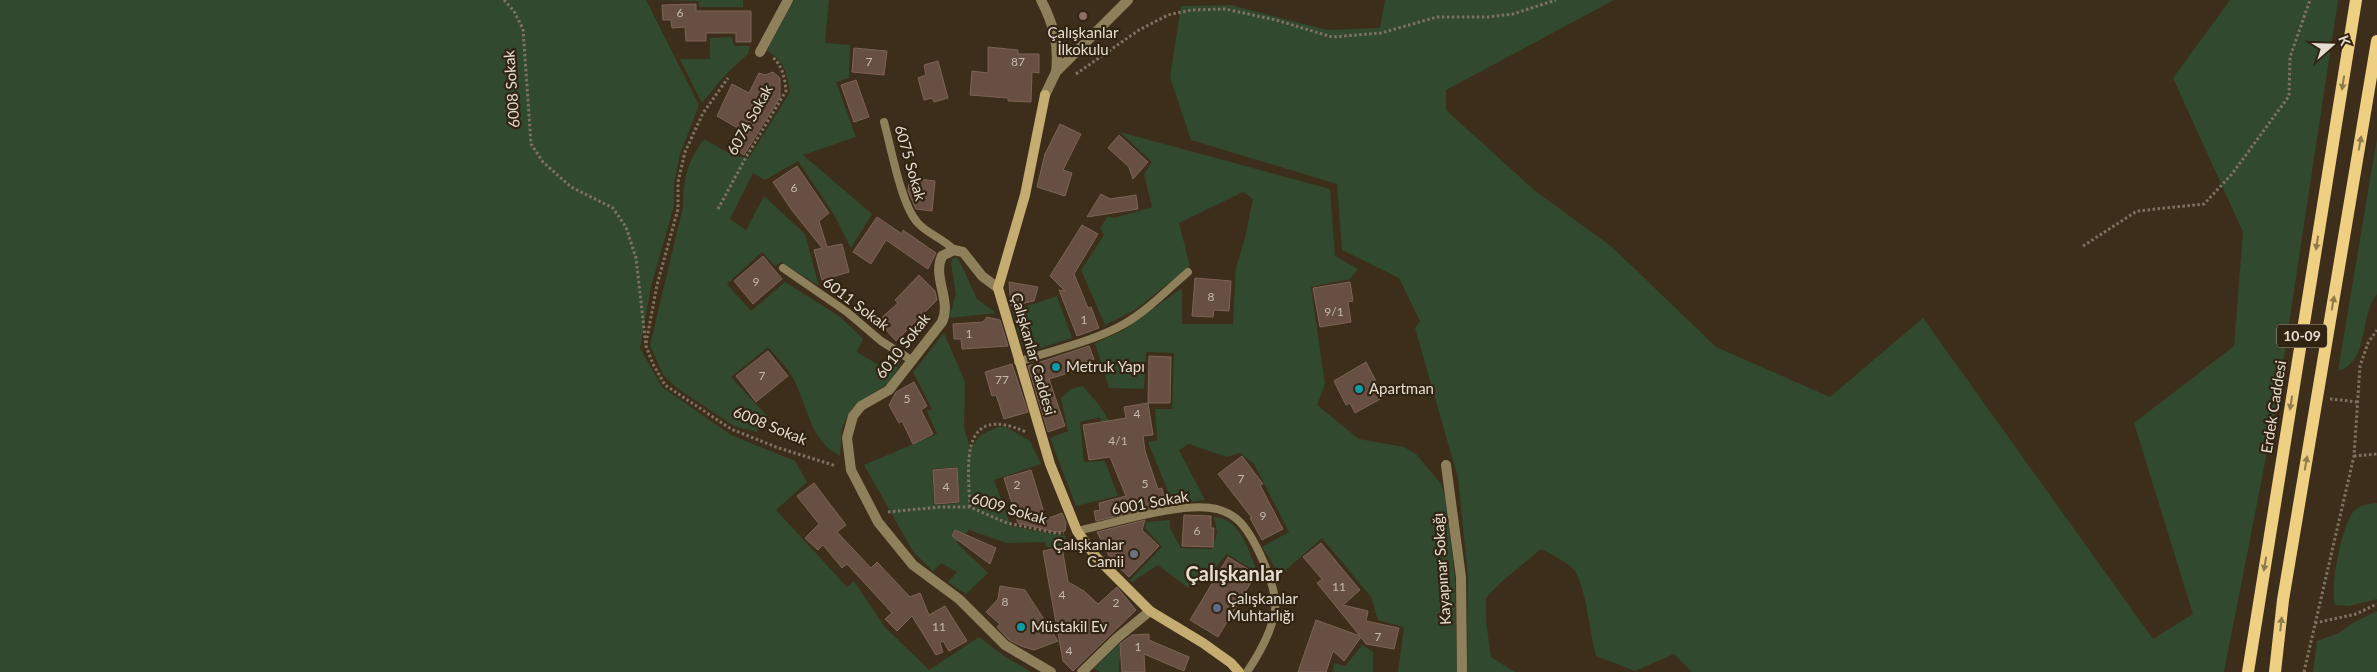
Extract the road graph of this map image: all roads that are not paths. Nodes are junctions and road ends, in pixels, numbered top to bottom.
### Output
1 (788, 0) edge
2 (1041, 0) edge
3 (1128, 0) edge
4 (2356, 0) edge
5 (2377, 41) edge
6 (760, 52) road end
7 (1056, 72) junction
8 (884, 122) dead end
9 (954, 250) junction
10 (784, 268) dead end
11 (1188, 272) dead end
12 (998, 288) junction
13 (913, 361) junction
14 (1018, 362) junction
15 (1446, 465) dead end
16 (1078, 531) junction
17 (1150, 611) junction
18 (1051, 672) edge
19 (1082, 672) edge
20 (1239, 672) edge
21 (1247, 672) edge
22 (1462, 672) edge
23 (2248, 672) edge
24 (2275, 672) edge

1 - 6 street
2 - 7 street
3 - 7 street, Çalışkanlar Caddesi
4 -> 23 main road, Erdek Caddesi / 10-09
24 -> 5 main road, 10-09
7 - 12 street, Çalışkanlar Caddesi
8 - 9 lane, 6075 Sokak
9 - 12 street
9 - 13 street, 6010 Sokak
10 - 13 lane, 6011 Sokak
11 - 14 lane
12 - 14 street, Çalışkanlar Caddesi
13 - 18 street, 6010 Sokak
14 - 16 street, Çalışkanlar Caddesi
15 - 22 street, Kayapınar Sokağı
16 - 17 street, Çalışkanlar Caddesi
16 - 21 lane, 6001 Sokak
17 - 19 street
17 - 20 street, Çalışkanlar Caddesi

